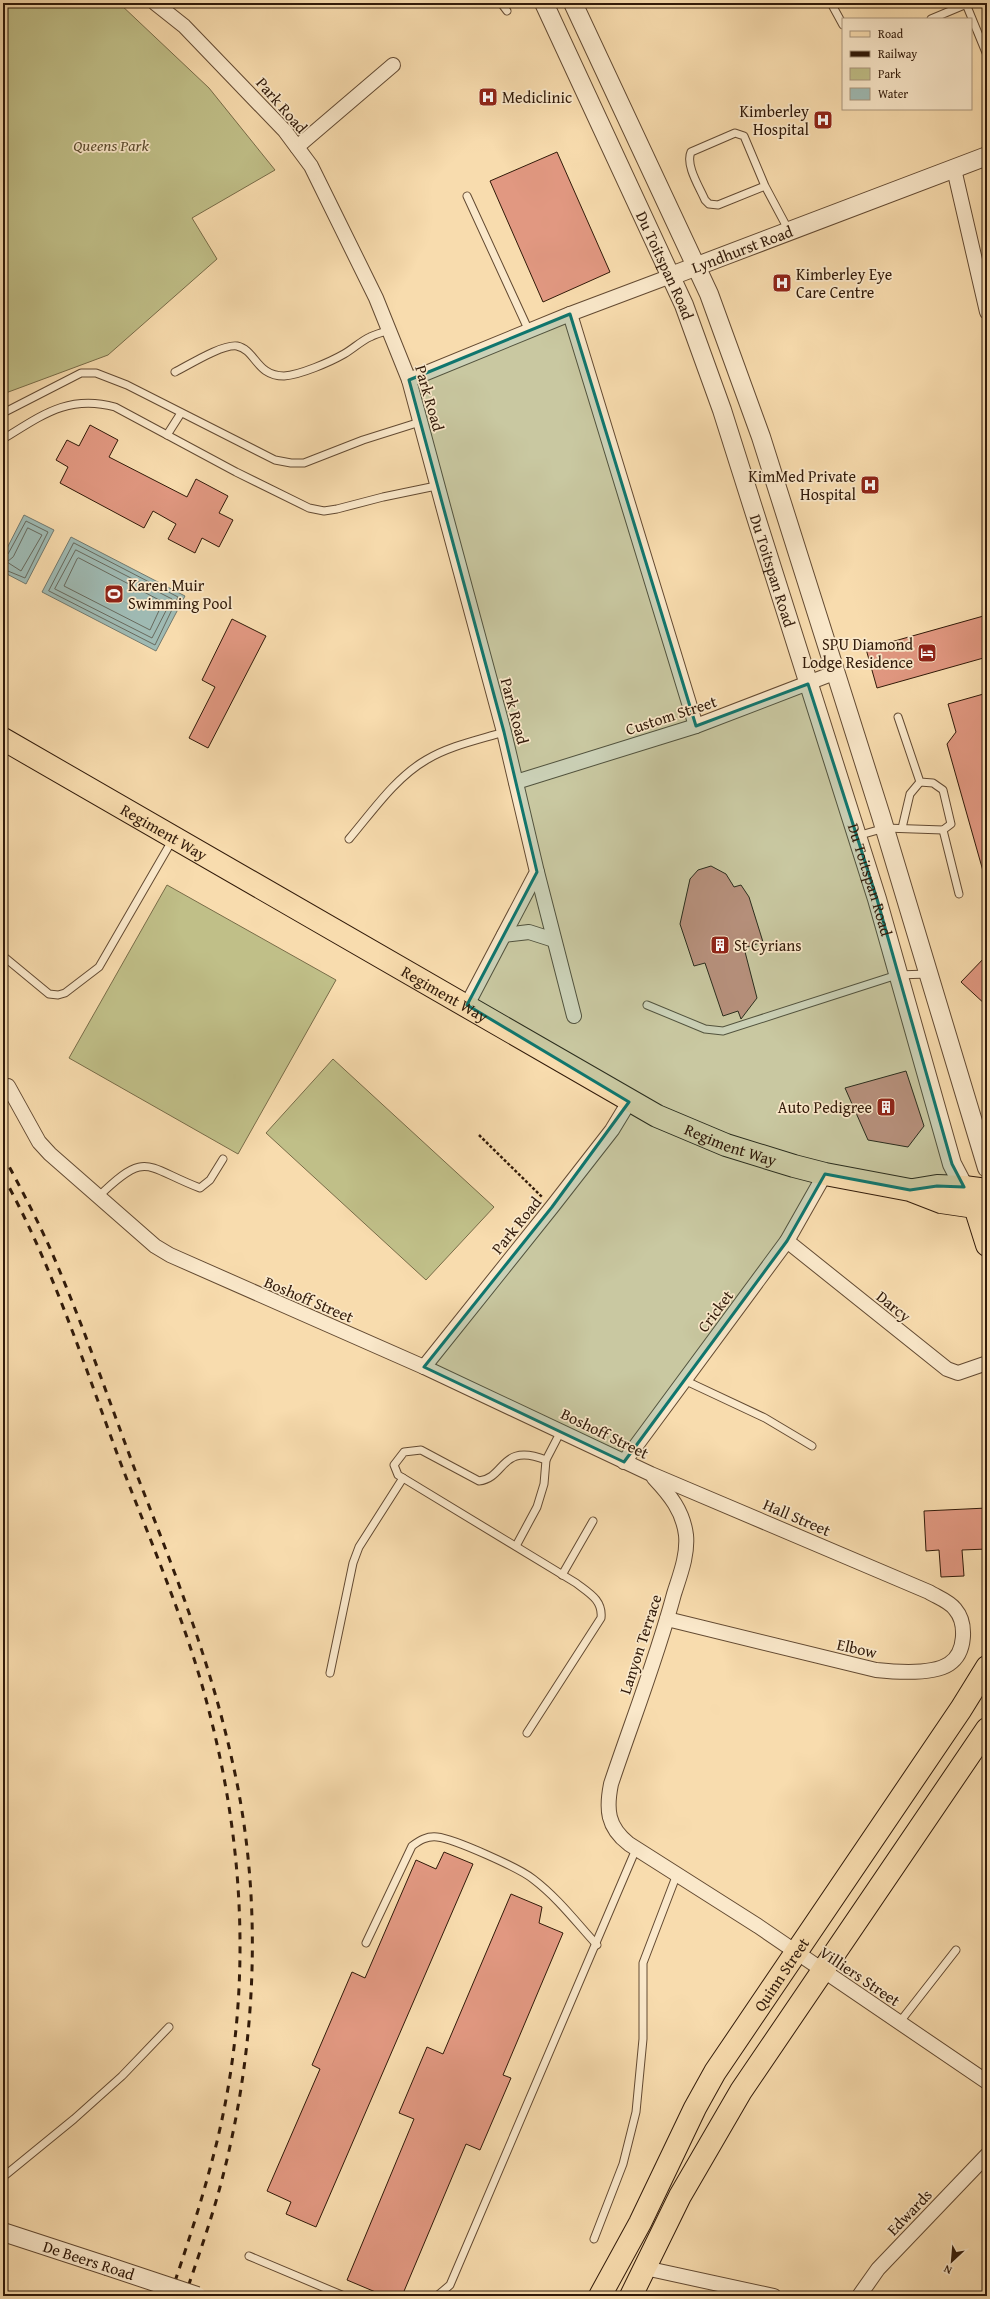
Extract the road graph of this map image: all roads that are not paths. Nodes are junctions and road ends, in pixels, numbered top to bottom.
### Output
1 (155, 3) edge
2 (502, 3) edge
3 (544, 3) edge
4 (573, 3) edge
5 (831, 3) edge
6 (967, 3) edge
7 (951, 6) edge
8 (507, 11) dead end
9 (933, 18) edge
10 (842, 23) edge
11 (984, 40) edge
12 (987, 56) edge
13 (393, 65) dead end
14 (297, 147) junction
15 (987, 156) edge
16 (954, 169) junction
17 (765, 186) junction
18 (467, 196) dead end
19 (790, 231) junction
20 (696, 267) junction
21 (671, 276) junction
22 (987, 312) edge
23 (570, 314) junction
24 (390, 330) junction
25 (530, 331) junction
26 (175, 372) dead end
27 (409, 380) junction
28 (3, 413) edge
29 (181, 413) junction
30 (420, 422) junction
31 (167, 435) junction
32 (3, 439) edge
33 (436, 486) junction
34 (834, 673) junction
35 (808, 684) junction
36 (898, 717) dead end
37 (696, 726) junction
38 (504, 732) junction
39 (3, 740) edge
40 (516, 782) junction
41 (920, 782) junction
42 (885, 828) junction
43 (902, 828) junction
44 (943, 830) junction
45 (857, 836) junction
46 (174, 837) junction
47 (349, 839) dead end
48 (537, 872) junction
49 (958, 894) dead end
50 (504, 934) junction
51 (554, 940) junction
52 (3, 956) edge
53 (928, 974) junction
54 (897, 975) junction
55 (467, 1005) junction
56 (647, 1005) dead end
57 (574, 1016) dead end
58 (8, 1086) dead end
59 (629, 1102) junction
60 (222, 1160) dead end
61 (987, 1168) edge
62 (825, 1174) junction
63 (964, 1187) junction
64 (910, 1190) junction
65 (98, 1197) junction
66 (983, 1202) edge
67 (787, 1241) junction
68 (987, 1245) edge
69 (987, 1363) edge
70 (424, 1367) junction
71 (684, 1380) junction
72 (561, 1430) junction
73 (812, 1446) dead end
74 (546, 1460) junction
75 (624, 1462) junction
76 (651, 1474) junction
77 (403, 1478) junction
78 (593, 1521) dead end
79 (516, 1546) junction
80 (562, 1575) junction
81 (929, 1592) joint
82 (667, 1619) junction
83 (987, 1667) edge
84 (330, 1673) dead end
85 (987, 1729) edge
86 (527, 1733) dead end
87 (615, 1832) joint
88 (636, 1849) junction
89 (677, 1874) junction
90 (366, 1943) dead end
91 (597, 1945) junction
92 (956, 1950) dead end
93 (796, 1952) junction
94 (822, 1970) junction
95 (899, 2023) junction
96 (169, 2027) dead end
97 (987, 2082) edge
98 (987, 2155) edge
99 (3, 2177) edge
100 (3, 2232) edge
101 (594, 2239) dead end
102 (249, 2256) dead end
103 (645, 2268) junction
104 (197, 2296) edge
105 (344, 2296) edge
106 (437, 2296) edge
107 (600, 2296) edge
108 (631, 2296) edge
109 (774, 2296) edge
110 (859, 2296) edge

1 - 14 street, Park Road
2 - 8 lane
3 - 21 street, Du Toitspan Road
4 - 20 street, Du Toitspan Road
5 - 10 lane
6 - 7 lane
6 - 11 lane
7 - 9 lane
11 - 12 lane
13 - 14 street
14 - 24 street, Park Road
15 - 16 street, Lyndhurst Road
16 - 19 street, Lyndhurst Road
16 - 22 street
17 - 17 lane
17 - 19 lane
18 - 25 lane
19 - 20 street, Lyndhurst Road
20 - 21 street, Lyndhurst Road
20 - 34 street, Du Toitspan Road
21 - 23 street, Lyndhurst Road
21 - 35 street, Du Toitspan Road
23 - 25 street, Lyndhurst Road
23 - 37 street
24 - 26 lane
24 - 27 street, Park Road
25 - 27 street, Lyndhurst Road
27 - 30 street, Park Road
28 - 29 lane
29 - 30 lane
29 - 31 lane
30 - 33 street, Park Road
31 - 32 lane
31 - 33 lane
33 - 38 street, Park Road
34 - 35 street, Custom Street
34 - 42 street, Du Toitspan Road
35 - 37 street, Custom Street
35 - 45 street, Du Toitspan Road
36 - 41 lane
37 - 40 street, Custom Street
38 - 40 street, Park Road
38 - 47 lane
39 - 46 main road, Regiment Way
40 - 48 street, Park Road
41 - 43 lane
41 - 44 lane
42 - 43 lane
42 - 45 lane
42 - 53 street, Du Toitspan Road
43 - 44 lane
44 - 49 lane
45 - 54 street, Du Toitspan Road
46 - 52 lane
46 - 55 main road, Regiment Way
48 - 50 street
48 - 51 street, Park Road
50 - 51 street
50 - 55 street
51 - 57 street, Park Road
53 - 54 lane
53 - 61 street, Du Toitspan Road
54 - 56 lane
54 - 63 street, Du Toitspan Road
55 - 59 main road, Regiment Way
58 - 65 street, Boshoff Street
59 - 62 main road, Regiment Way
59 - 70 street, Park Road
60 - 65 lane
62 - 64 main road, Regiment Way
62 - 67 street, Cricket
63 - 64 main road, Regiment Way
63 - 66 main road, Du Toitspan Road
64 - 66 main road, Regiment Way
65 - 70 street, Boshoff Street
66 - 68 main road, Du Toitspan Road
67 - 69 street, Darcy
67 - 71 street, Cricket
70 - 72 street, Boshoff Street
71 - 73 lane
71 - 75 street, Cricket
72 - 74 lane
72 - 75 street, Boshoff Street
74 - 77 lane
74 - 79 lane
75 - 76 street, Boshoff Street
76 - 81 street, Hall Street
76 - 82 street, Lanyon Terrace
77 - 79 lane
77 - 84 lane
78 - 80 lane
79 - 80 lane
80 - 86 lane
81 - 82 street, Elbow
82 - 87 street, Lanyon Terrace
83 - 93 main road, Quinn Street
85 - 94 main road, Quinn Street
87 - 88 street, Villiers Street
88 - 89 street, Villiers Street
88 - 91 lane
89 - 93 street, Villiers Street
89 - 101 lane
90 - 91 lane
91 - 106 lane
92 - 95 lane
93 - 94 street, Villiers Street
93 - 107 main road, Quinn Street
94 - 95 street, Villiers Street
94 - 103 main road, Quinn Street
95 - 97 street, Villiers Street
96 - 99 lane
98 - 110 street, Edwards
100 - 104 street, De Beers Road, bridge
102 - 105 lane
103 - 108 main road, Quinn Street
103 - 109 street

